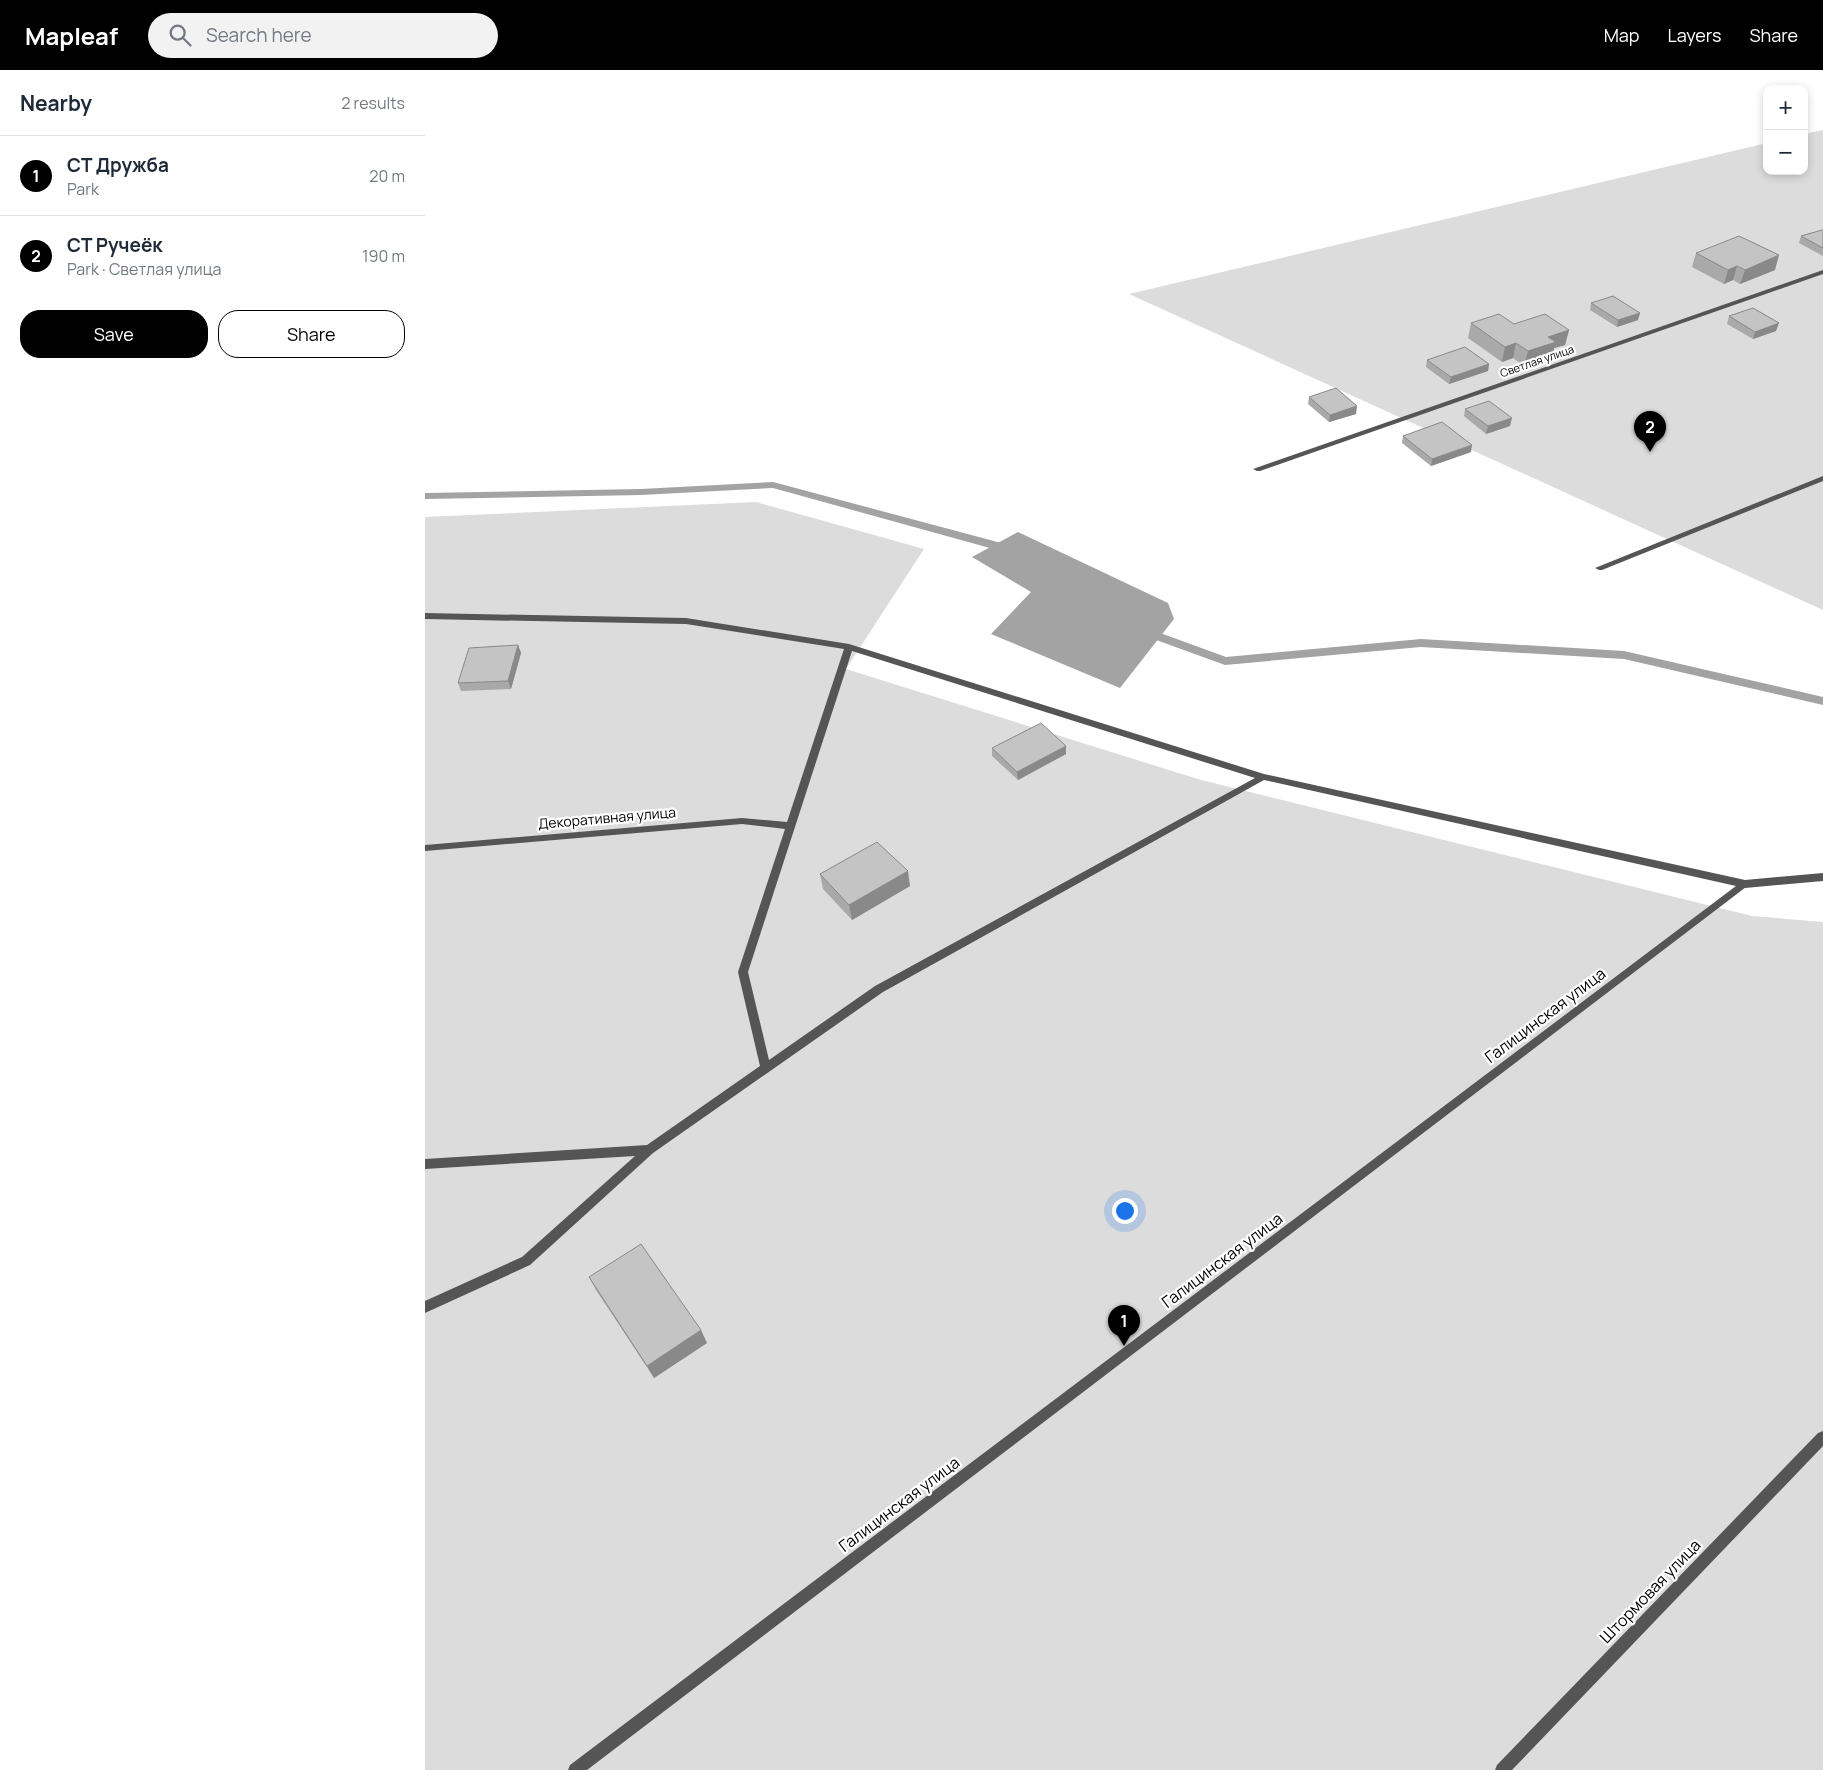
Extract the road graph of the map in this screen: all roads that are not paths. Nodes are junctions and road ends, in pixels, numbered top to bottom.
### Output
1 (1823, 272) edge
2 (1257, 469) dead end
3 (1823, 478) edge
4 (1599, 568) dead end
5 (425, 616) edge
6 (849, 647) junction
7 (1263, 777) junction
8 (791, 826) junction
9 (425, 848) edge
10 (1823, 877) edge
11 (1745, 884) junction
12 (766, 1068) junction
13 (649, 1150) junction
14 (425, 1164) edge
15 (425, 1307) edge
16 (1823, 1437) edge
17 (575, 1770) edge
18 (1502, 1770) edge

1 - 2 street, Светлая улица
3 - 4 street
5 - 6 street
6 - 7 street
6 - 8 street
7 - 11 street
7 - 12 street
8 - 9 street, Декоративная улица
8 - 12 street
10 - 11 street
11 - 17 street, Галицинская улица
12 - 13 street
13 - 14 street
13 - 15 street
16 - 18 street, Штормовая улица

